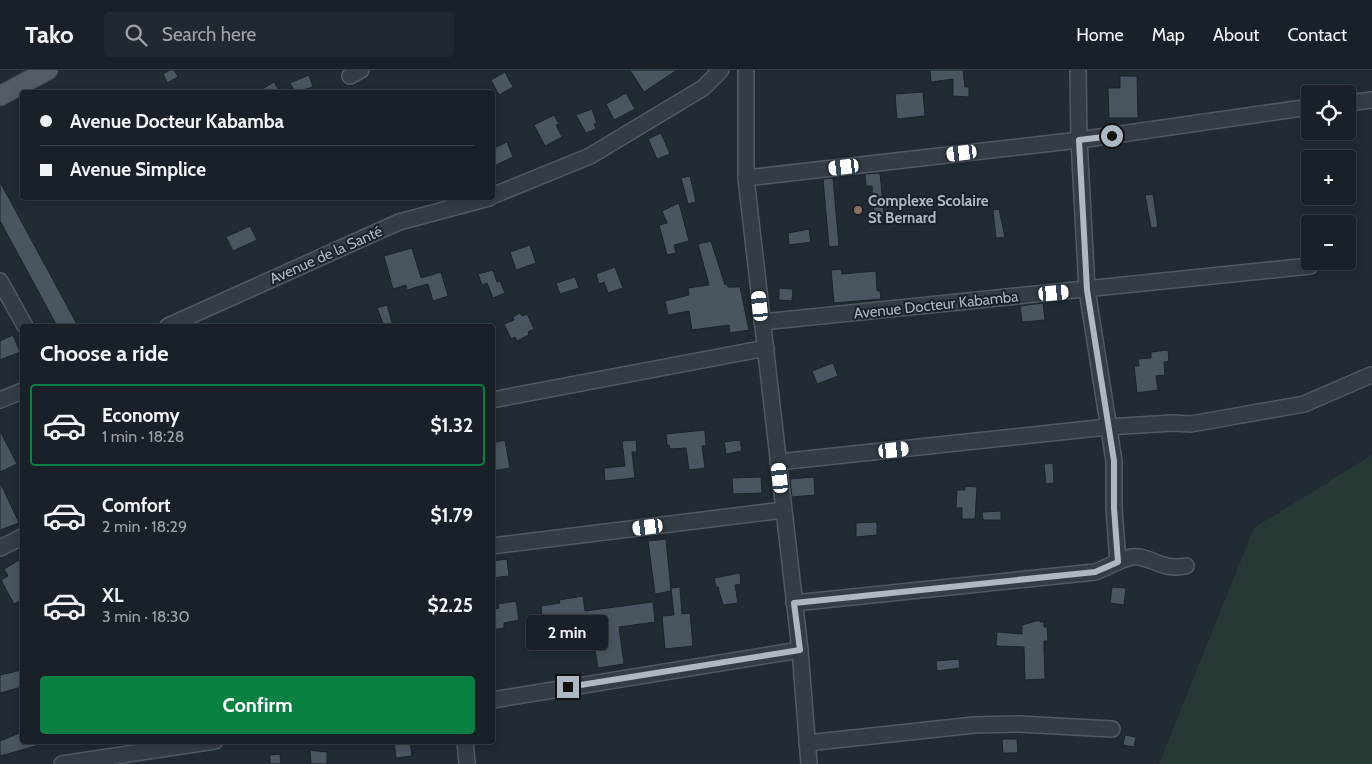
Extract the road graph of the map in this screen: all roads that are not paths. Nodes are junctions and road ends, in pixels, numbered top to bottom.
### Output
1 (48, 70) edge
2 (721, 70) edge
3 (746, 70) edge
4 (1078, 70) edge
5 (0, 96) edge
6 (1372, 100) edge
7 (1356, 102) edge
8 (1301, 108) edge
9 (1079, 140) junction
10 (746, 178) junction
11 (495, 195) edge
12 (482, 200) edge
13 (1301, 267) edge
14 (0, 281) edge
15 (1087, 290) junction
16 (762, 322) junction
17 (23, 324) edge
18 (172, 324) edge
19 (766, 348) junction
20 (1371, 375) dead end
21 (20, 392) edge
22 (495, 399) edge
23 (0, 400) edge
24 (1107, 427) junction
25 (778, 462) junction
26 (783, 510) junction
27 (20, 538) edge
28 (495, 546) edge
29 (0, 548) edge
30 (1118, 562) junction
31 (1186, 566) dead end
32 (794, 603) junction
33 (800, 650) junction
34 (495, 700) edge
35 (1112, 729) dead end
36 (807, 743) junction
37 (192, 744) edge
38 (465, 744) edge
39 (120, 760) edge
40 (62, 764) edge
41 (467, 764) edge
42 (809, 764) edge

1 - 5 main road
2 - 11 street
3 - 10 street
4 - 9 street
6 - 7 street
8 - 9 street
9 - 10 street
9 - 15 street
10 - 16 street
12 - 18 street, Avenue de la Santé
13 - 15 street, Avenue Docteur Kabamba
14 - 17 street
15 - 16 street, Avenue Docteur Kabamba
15 - 24 street
16 - 19 street
19 - 22 street
19 - 25 street
20 - 24 street
21 - 23 street
24 - 25 street
24 - 30 street
25 - 26 street
26 - 28 street
26 - 32 street
27 - 29 street
30 - 31 street
30 - 32 street
32 - 33 street
33 - 34 street
33 - 36 street
35 - 36 street
36 - 42 street
37 - 39 street
38 - 41 street
39 - 40 street

